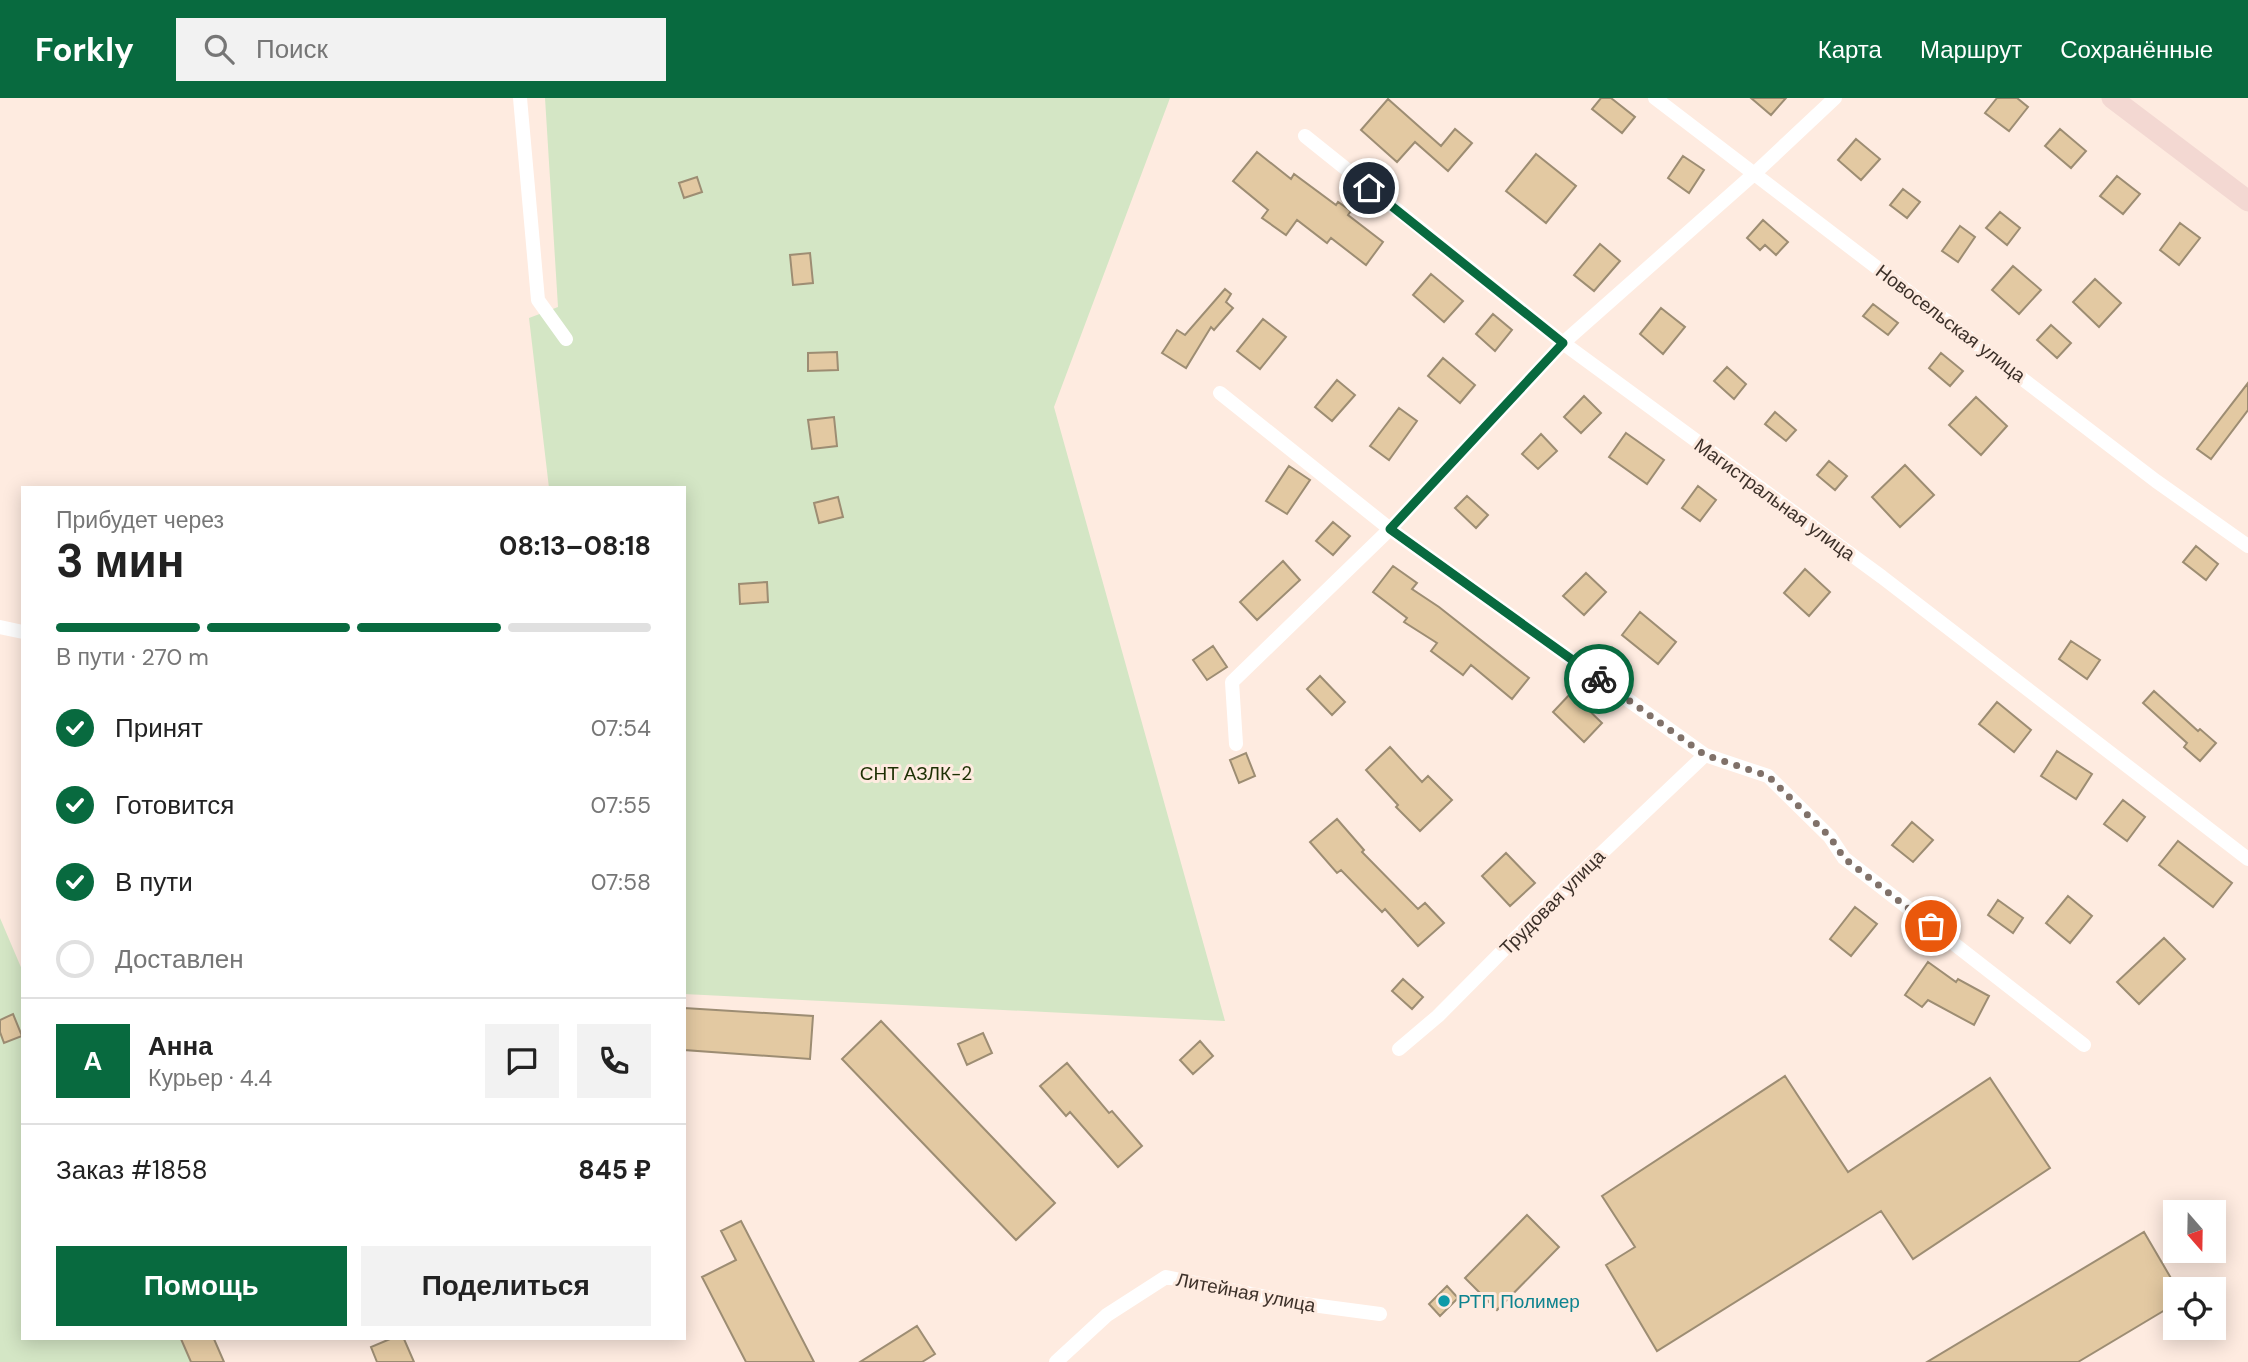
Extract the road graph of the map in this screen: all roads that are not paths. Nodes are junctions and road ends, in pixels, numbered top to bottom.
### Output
1 (520, 98) edge
2 (1655, 98) edge
3 (1835, 98) edge
4 (2112, 98) edge
5 (1305, 136) dead end
6 (1755, 173) junction
7 (2248, 201) edge
8 (566, 340) dead end
9 (1563, 343) junction
10 (1220, 393) dead end
11 (1390, 529) junction
12 (2248, 546) edge
13 (0, 627) edge
14 (21, 632) edge
15 (1236, 744) dead end
16 (1705, 755) junction
17 (2248, 859) edge
18 (2084, 1045) dead end
19 (1399, 1049) dead end
20 (1380, 1314) dead end
21 (1056, 1362) edge

1 - 8 street
2 - 6 street, Новосельская улица
3 - 6 street
4 - 7 street
5 - 9 street, Магистральная улица
6 - 9 street
6 - 12 street, Новосельская улица
9 - 11 street
9 - 17 street, Магистральная улица
10 - 11 street
11 - 15 street
11 - 16 street
13 - 14 street
16 - 18 street
16 - 19 street, Трудовая улица
20 - 21 street, Литейная улица

